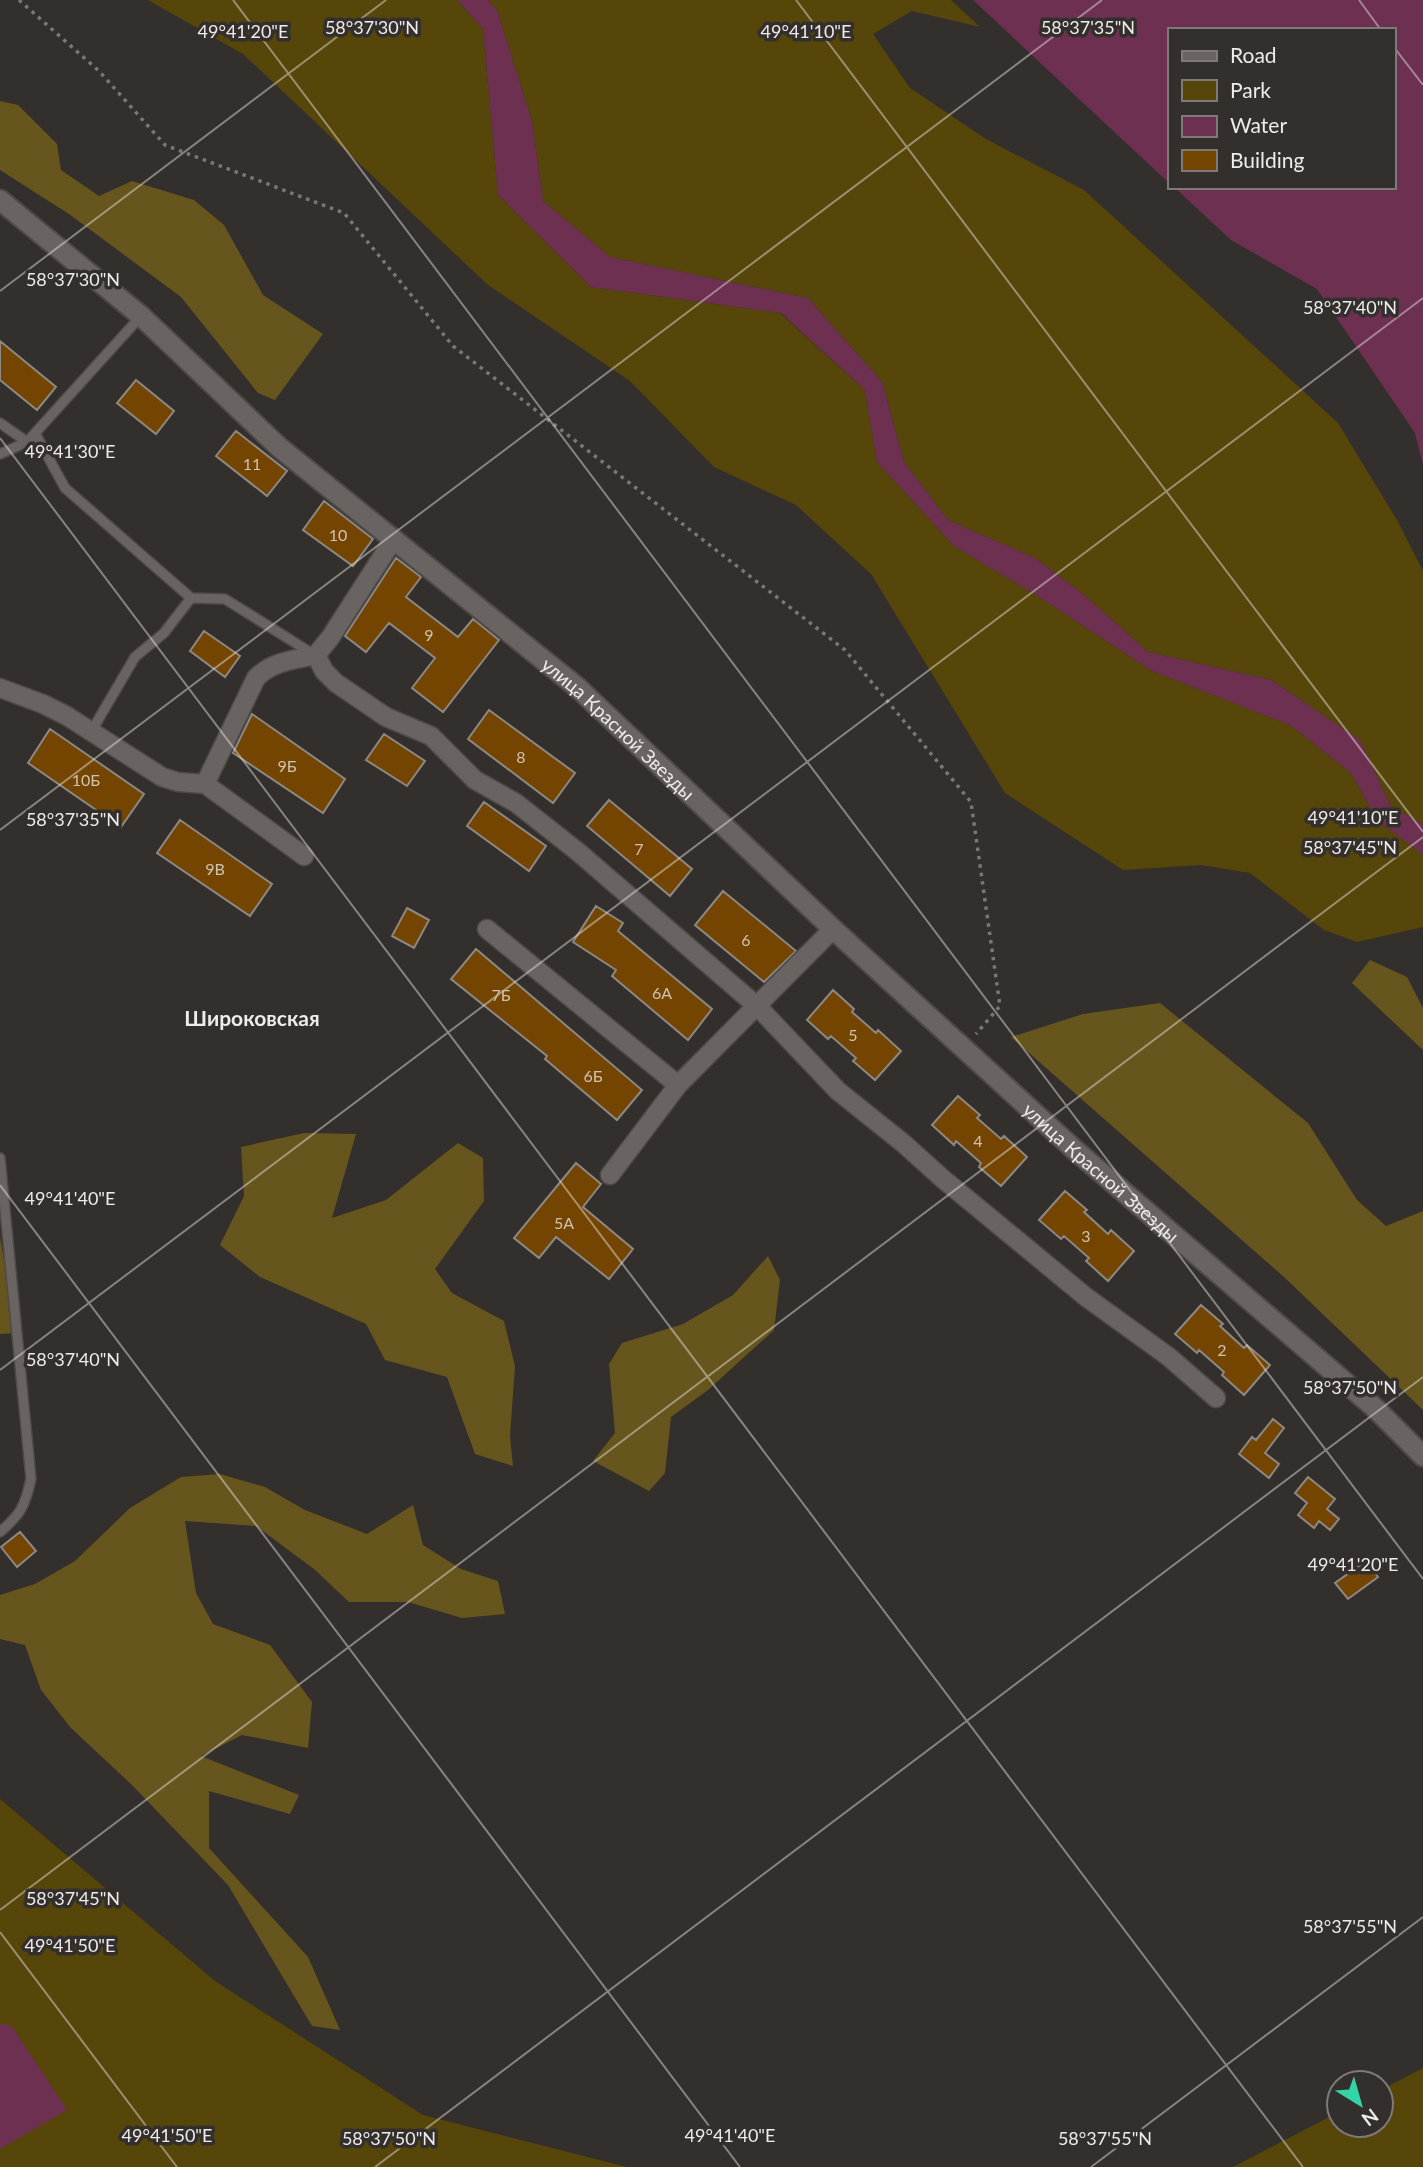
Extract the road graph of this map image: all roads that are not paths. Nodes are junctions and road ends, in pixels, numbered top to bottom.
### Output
1 (0, 200) edge
2 (141, 316) junction
3 (0, 423) edge
4 (35, 433) junction
5 (27, 442) junction
6 (0, 454) edge
7 (393, 540) junction
8 (191, 598) junction
9 (316, 655) junction
10 (0, 688) edge
11 (91, 732) junction
12 (205, 784) junction
13 (304, 856) dead end
14 (487, 929) dead end
15 (833, 929) junction
16 (758, 1007) junction
17 (678, 1086) junction
18 (0, 1158) edge
19 (610, 1175) dead end
20 (1216, 1398) dead end
21 (1423, 1456) edge
22 (0, 1532) edge

1 - 2 street, улица Красной Звезды
2 - 4 lane
2 - 7 street, улица Красной Звезды
3 - 5 lane
4 - 5 lane
4 - 8 lane
5 - 6 lane
7 - 9 street
7 - 15 street, улица Красной Звезды
8 - 9 lane
8 - 11 lane
9 - 12 street
9 - 16 street
10 - 11 street
11 - 12 street
12 - 13 street
14 - 17 street
15 - 16 street
15 - 21 street, улица Красной Звезды
16 - 17 street
16 - 20 street
17 - 19 street
18 - 22 lane

